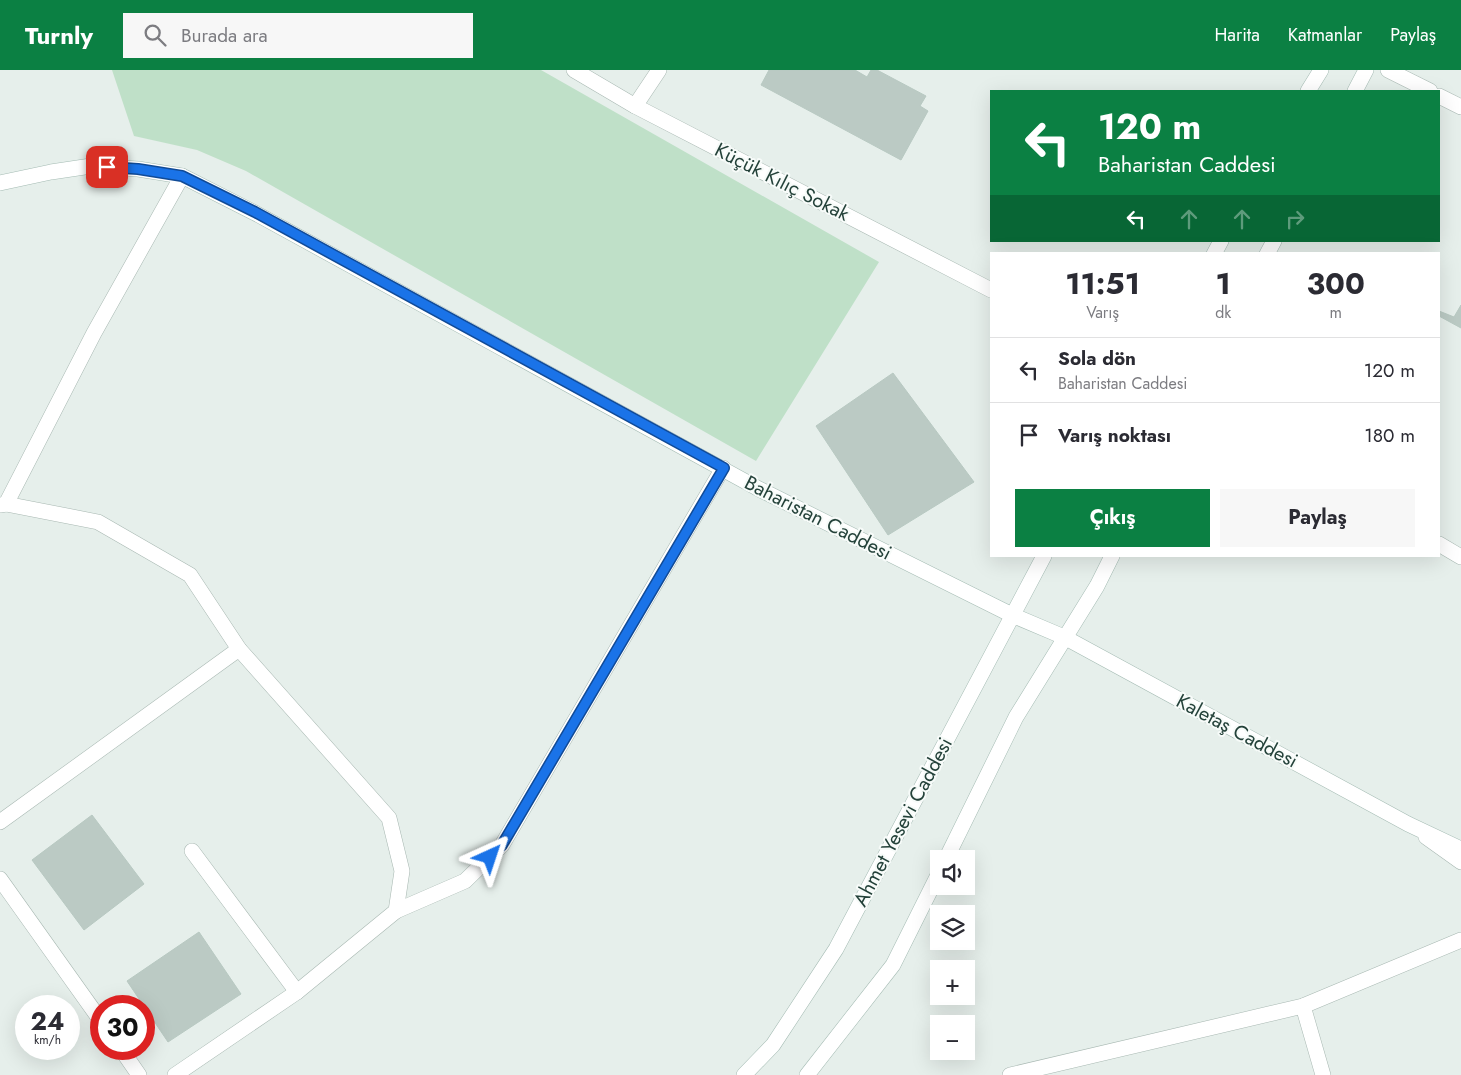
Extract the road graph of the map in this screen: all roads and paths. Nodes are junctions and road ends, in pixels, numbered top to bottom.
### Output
1 (574, 70) edge
2 (659, 70) edge
3 (1321, 70) edge
4 (1366, 70) edge
5 (1388, 70) edge
6 (1309, 90) edge
7 (1356, 90) edge
8 (1428, 90) edge
9 (1440, 96) edge
10 (635, 106) junction
11 (1461, 107) edge
12 (182, 176) junction
13 (0, 182) edge
14 (990, 289) edge
15 (724, 468) junction
16 (3, 504) edge
17 (1440, 545) edge
18 (1043, 557) edge
19 (1112, 557) edge
20 (1461, 557) edge
21 (1012, 615) junction
22 (1064, 637) junction
23 (239, 648) junction
24 (0, 822) edge
25 (1408, 824) junction
26 (1461, 849) edge
27 (950, 850) edge
28 (192, 851) dead end
29 (1461, 862) edge
30 (0, 879) edge
31 (930, 891) edge
32 (396, 911) junction
33 (1461, 940) edge
34 (297, 992) junction
35 (90, 1006) edge
36 (1303, 1006) junction
37 (129, 1060) edge
38 (139, 1075) edge
39 (175, 1075) edge
40 (744, 1075) edge
41 (807, 1075) edge
42 (1010, 1075) edge
43 (1323, 1075) edge

1 - 10 street, Küçük Kılıç Sokak
2 - 10 street
3 - 6 street
4 - 7 street
5 - 8 street
9 - 11 street
10 - 14 street, Küçük Kılıç Sokak
12 - 13 street, Baharistan Caddesi
12 - 15 street, Baharistan Caddesi
12 - 16 street
15 - 21 street, Baharistan Caddesi
15 - 32 street
16 - 23 street
17 - 20 street
18 - 21 street, Ahmet Yesevi Caddesi
19 - 22 street
21 - 22 street, Kaletaş Caddesi
21 - 40 street, Ahmet Yesevi Caddesi
22 - 25 street, Kaletaş Caddesi
22 - 27 street
23 - 24 street
23 - 32 street
25 - 26 street, Kaletaş Caddesi
25 - 29 street
28 - 34 street
30 - 35 street
31 - 41 street
32 - 34 street
33 - 36 street
34 - 39 street
36 - 42 street
36 - 43 street
37 - 38 street

